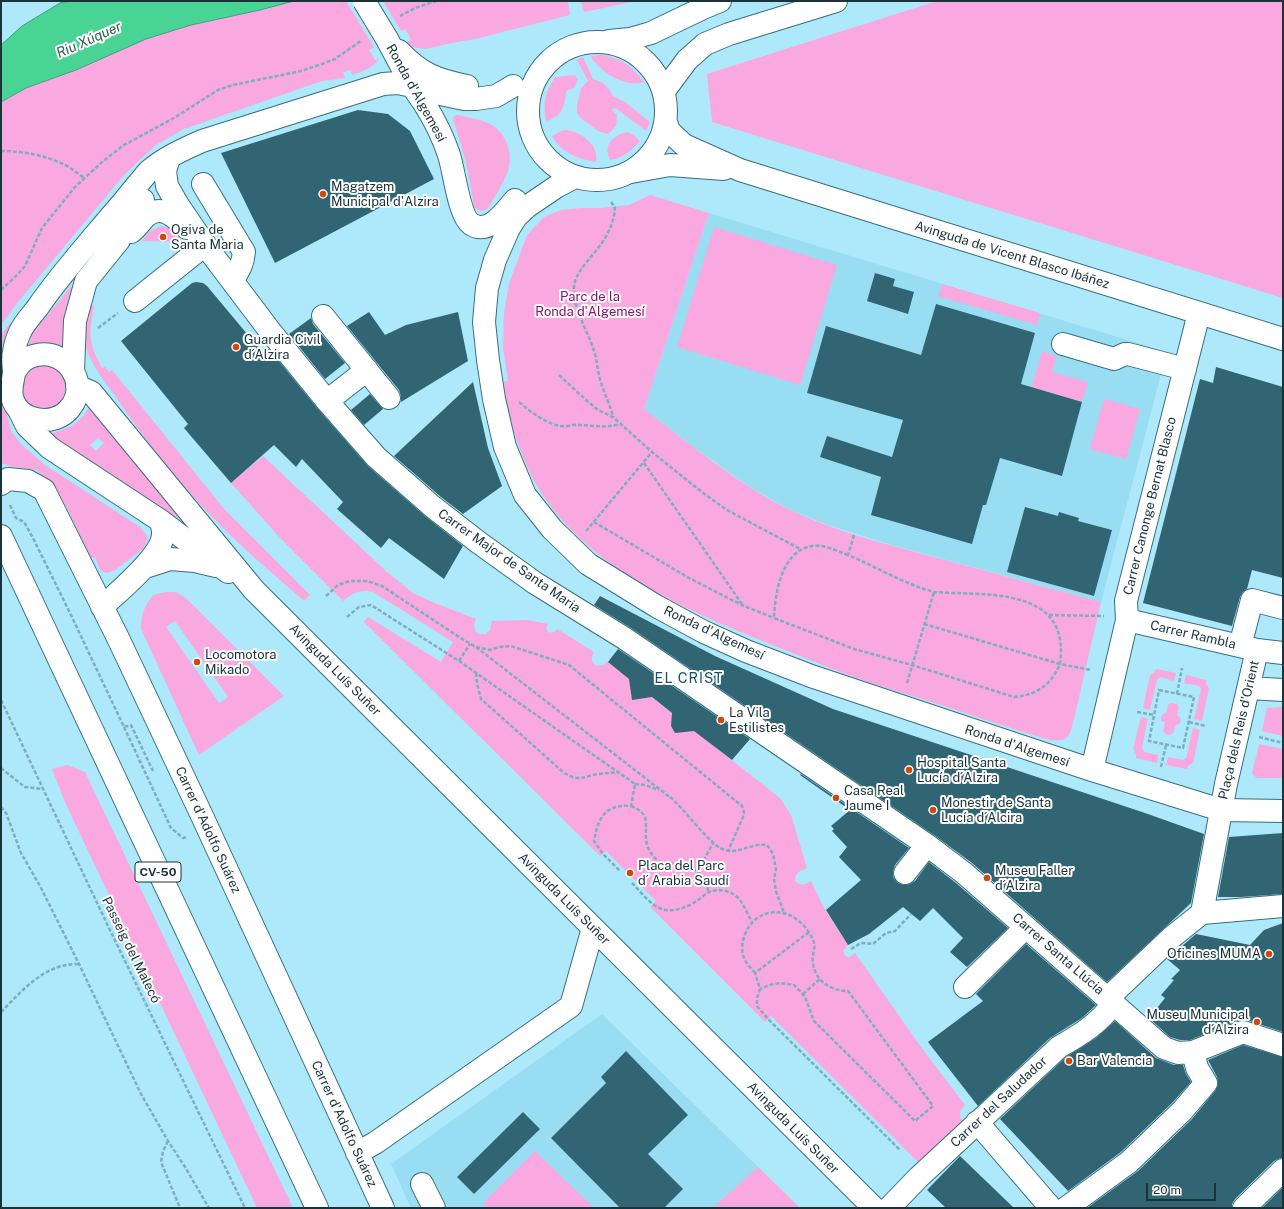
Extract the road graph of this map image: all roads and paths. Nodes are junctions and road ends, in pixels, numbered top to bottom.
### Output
1 (364, 1) edge
2 (436, 1) edge
3 (720, 1) edge
4 (836, 1) edge
5 (390, 29) junction
6 (609, 41) junction
7 (547, 64) junction
8 (412, 86) junction
9 (513, 86) junction
10 (664, 91) junction
11 (666, 122) junction
12 (1, 151) edge
13 (167, 165) junction
14 (740, 170) junction
15 (630, 172) junction
16 (567, 173) junction
17 (84, 178) dead end
18 (203, 184) dead end
19 (612, 202) dead end
20 (119, 240) junction
21 (203, 242) junction
22 (232, 280) junction
23 (135, 300) dead end
24 (1199, 313) junction
25 (323, 316) dead end
26 (1283, 339) edge
27 (1063, 344) dead end
28 (1185, 369) junction
29 (367, 370) junction
30 (14, 373) junction
31 (559, 375) dead end
32 (75, 378) junction
33 (389, 398) dead end
34 (516, 398) dead end
35 (327, 401) junction
36 (18, 409) junction
37 (613, 416) junction
38 (620, 424) junction
39 (652, 452) junction
40 (644, 463) junction
41 (4, 481) edge
42 (15, 517) dead end
43 (161, 521) junction
44 (594, 522) junction
45 (586, 531) dead end
46 (854, 534) dead end
47 (1, 536) edge
48 (802, 550) junction
49 (848, 555) junction
50 (144, 567) junction
51 (221, 567) junction
52 (254, 590) junction
53 (934, 592) junction
54 (326, 596) dead end
55 (742, 605) junction
56 (102, 607) junction
57 (1283, 608) edge
58 (1049, 615) junction
59 (1104, 616) dead end
60 (347, 617) dead end
61 (774, 618) junction
62 (1127, 620) junction
63 (924, 624) junction
64 (470, 644) junction
65 (476, 647) junction
66 (1249, 648) junction
67 (1283, 653) edge
68 (459, 661) junction
69 (1060, 664) junction
70 (912, 665) junction
71 (1182, 668) dead end
72 (1091, 670) dead end
73 (476, 672) junction
74 (906, 686) dead end
75 (1249, 688) junction
76 (1283, 690) edge
77 (1177, 694) junction
78 (1, 700) edge
79 (1137, 712) dead end
80 (1154, 715) junction
81 (1189, 722) junction
82 (1206, 726) dead end
83 (124, 727) junction
84 (1256, 737) dead end
85 (1283, 743) edge
86 (1166, 745) junction
87 (1, 768) edge
88 (1092, 770) junction
89 (1160, 770) dead end
90 (619, 772) junction
91 (155, 775) dead end
92 (635, 784) junction
93 (43, 789) junction
94 (671, 798) junction
95 (1, 806) edge
96 (631, 806) junction
97 (876, 810) joint
98 (1222, 810) junction
99 (1283, 811) edge
100 (190, 837) dead end
101 (713, 843) junction
102 (927, 845) junction
103 (728, 851) junction
104 (620, 871) dead end
105 (698, 871) junction
106 (906, 873) dead end
107 (632, 883) dead end
108 (708, 892) junction
109 (1283, 906) edge
110 (784, 913) junction
111 (1202, 913) junction
112 (911, 914) dead end
113 (752, 922) junction
114 (1026, 927) junction
115 (593, 928) junction
116 (809, 932) junction
117 (851, 949) dead end
118 (79, 964) junction
119 (755, 973) junction
120 (820, 979) junction
121 (965, 987) dead end
122 (760, 989) junction
123 (803, 994) junction
124 (1111, 1000) junction
125 (1, 1012) edge
126 (1283, 1045) edge
127 (1192, 1052) junction
128 (977, 1122) junction
129 (168, 1141) junction
130 (900, 1150) dead end
131 (357, 1153) junction
132 (1283, 1170) edge
133 (422, 1184) dead end
134 (180, 1208) edge
135 (208, 1208) edge
136 (245, 1208) edge
137 (317, 1208) edge
138 (383, 1208) edge
139 (434, 1208) edge
140 (873, 1208) edge
141 (889, 1208) edge
142 (1051, 1208) edge
143 (1066, 1208) edge
144 (1244, 1208) edge

1 - 5 street, bridge
2 - 5 path
3 - 6 street
4 - 10 street
5 - 8 street, Ronda d'Algemesí
5 - 9 street
6 - 7 street
6 - 10 street
7 - 9 street
7 - 16 street
8 - 9 street
8 - 13 street
8 - 16 street, Ronda d'Algemesí
10 - 11 street
11 - 14 street, Avinguda de Vicent Blasco Ibáñez
11 - 15 street
12 - 17 path
13 - 20 street
13 - 21 street
13 - 30 street
14 - 15 street, Avinguda de Vicent Blasco Ibáñez
14 - 24 street, Avinguda de Vicent Blasco Ibáñez
15 - 16 street
16 - 88 street, Ronda d'Algemesí
18 - 22 street
19 - 37 path
20 - 21 street
20 - 32 street
21 - 22 street, Carrer Major de Santa Maria
21 - 23 street
22 - 35 street, Carrer Major de Santa Maria
24 - 26 street, Avinguda de Vicent Blasco Ibáñez
24 - 28 street, Carrer Canonge Bernat Blasco
25 - 29 street
27 - 28 street
28 - 62 street, Carrer Canonge Bernat Blasco
29 - 33 street
29 - 35 street
30 - 32 street
30 - 36 street
31 - 37 path
32 - 36 street
32 - 52 street, Avinguda Luís Suñer
34 - 38 path
35 - 97 street, Carrer Major de Santa Maria
36 - 43 street, Avinguda Luís Suñer
37 - 38 path
38 - 39 path
39 - 40 path
39 - 48 path
40 - 44 path
40 - 55 path
41 - 56 street, Carrer d'Adolfo Suárez
42 - 83 path
43 - 50 street
43 - 51 street, Avinguda Luís Suñer
44 - 45 path
44 - 55 path
46 - 49 path
47 - 137 street, CV-50
48 - 49 path
48 - 61 path
49 - 53 path
50 - 51 street
50 - 56 street
51 - 52 street, Avinguda Luís Suñer
52 - 115 street, Avinguda Luís Suñer
53 - 58 path
53 - 63 path
54 - 64 path
55 - 61 path
56 - 131 street, Carrer d'Adolfo Suárez
57 - 66 street, Plaça dels Reis d'Orient
58 - 59 path
58 - 69 path
60 - 68 path
61 - 70 path
62 - 66 street, Carrer Rambla
62 - 88 street, Carrer Canonge Bernat Blasco
63 - 69 path
63 - 70 path
64 - 65 path
64 - 68 path
65 - 94 path
65 - 103 path
66 - 67 street, Carrer Rambla
66 - 75 street, Plaça dels Reis d'Orient
68 - 73 path
69 - 70 path
69 - 72 path
70 - 74 path
71 - 77 path
73 - 90 path
73 - 90 path
75 - 76 street
75 - 98 street, Plaça dels Reis d'Orient
77 - 80 path
77 - 81 path
78 - 93 path, Passeig del Malecó
79 - 80 path
80 - 86 path
81 - 82 path
81 - 86 path
83 - 91 path
83 - 100 path
84 - 85 path
86 - 89 path
87 - 93 path
88 - 98 street, Ronda d'Algemesí
90 - 92 path
92 - 94 path
92 - 96 path
93 - 136 path, Passeig del Malecó
94 - 101 path
95 - 118 path
96 - 104 path
96 - 105 path
97 - 102 street, Carrer Santa Llúcia
98 - 99 street, Ronda d'Algemesí
98 - 111 street, Plaça dels Reis d'Orient
101 - 103 path
101 - 105 path
102 - 106 street
102 - 114 street, Carrer Santa Llúcia
103 - 110 path
105 - 108 path
107 - 108 path
108 - 113 path
109 - 111 street
110 - 113 path
110 - 116 path
111 - 124 street, Carrer del Saludador
112 - 117 path
113 - 119 path
114 - 121 street
114 - 124 street, Carrer Santa Llúcia
115 - 131 street
115 - 140 street, Avinguda Luís Suñer
116 - 119 path
116 - 120 path
118 - 125 path
118 - 129 path
119 - 122 path
120 - 123 path
120 - 123 path
122 - 123 path
122 - 130 path
124 - 127 street, Carrer Santa Llúcia
124 - 128 street, Carrer del Saludador
126 - 127 street
127 - 143 street
128 - 141 street, Carrer del Saludador
128 - 142 street
129 - 134 path
129 - 135 path
131 - 138 street, Carrer d'Adolfo Suárez
132 - 144 street
133 - 139 street

